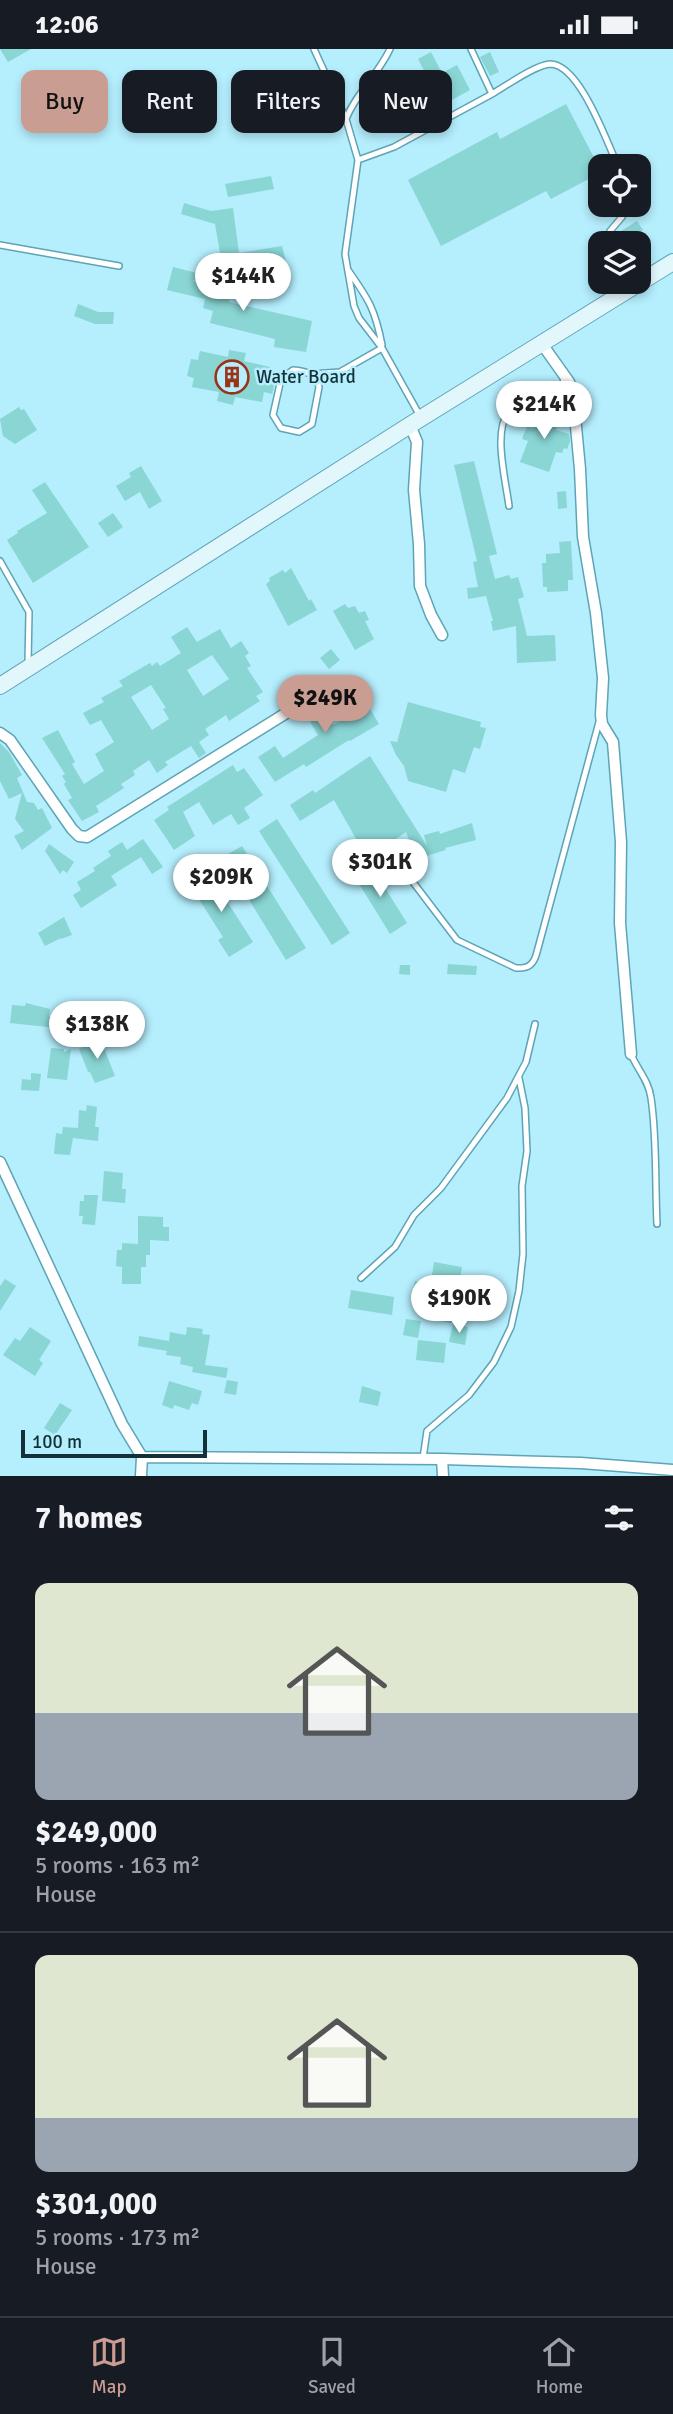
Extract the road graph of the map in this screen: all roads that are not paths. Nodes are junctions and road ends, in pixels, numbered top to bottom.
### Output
1 (314, 49) edge
2 (390, 49) edge
3 (471, 49) edge
4 (492, 94) junction
5 (346, 119) junction
6 (612, 154) edge
7 (358, 160) junction
8 (622, 217) edge
9 (610, 231) dead end
10 (0, 245) edge
11 (673, 262) edge
12 (119, 266) dead end
13 (348, 270) junction
14 (542, 344) junction
15 (382, 348) junction
16 (564, 373) junction
17 (311, 374) junction
18 (416, 422) junction
19 (509, 506) dead end
20 (0, 561) edge
21 (442, 635) dead end
22 (27, 669) junction
23 (0, 686) edge
24 (312, 697) dead end
25 (601, 715) junction
26 (0, 733) edge
27 (384, 844) dead end
28 (535, 1024) dead end
29 (631, 1053) joint
30 (519, 1079) junction
31 (0, 1162) edge
32 (657, 1224) dead end
33 (360, 1278) dead end
34 (142, 1457) junction
35 (423, 1459) junction
36 (442, 1459) junction
37 (673, 1469) edge
38 (141, 1476) edge
39 (443, 1476) edge

1 - 5 lane
2 - 5 lane
3 - 4 lane
4 - 6 lane
4 - 7 lane
5 - 7 lane
7 - 13 lane
8 - 9 lane
10 - 12 lane
11 - 14 main road
13 - 15 lane
13 - 15 lane
14 - 16 street
14 - 18 main road
15 - 17 lane
15 - 18 lane
16 - 19 lane
16 - 25 street
17 - 17 lane
18 - 21 street
18 - 22 main road
20 - 22 lane
22 - 23 main road
24 - 26 street
25 - 27 lane
25 - 29 street
28 - 30 lane
29 - 32 lane
30 - 33 lane
30 - 35 lane
31 - 34 street
34 - 35 street
34 - 38 street
35 - 36 street
36 - 37 street
36 - 39 street

